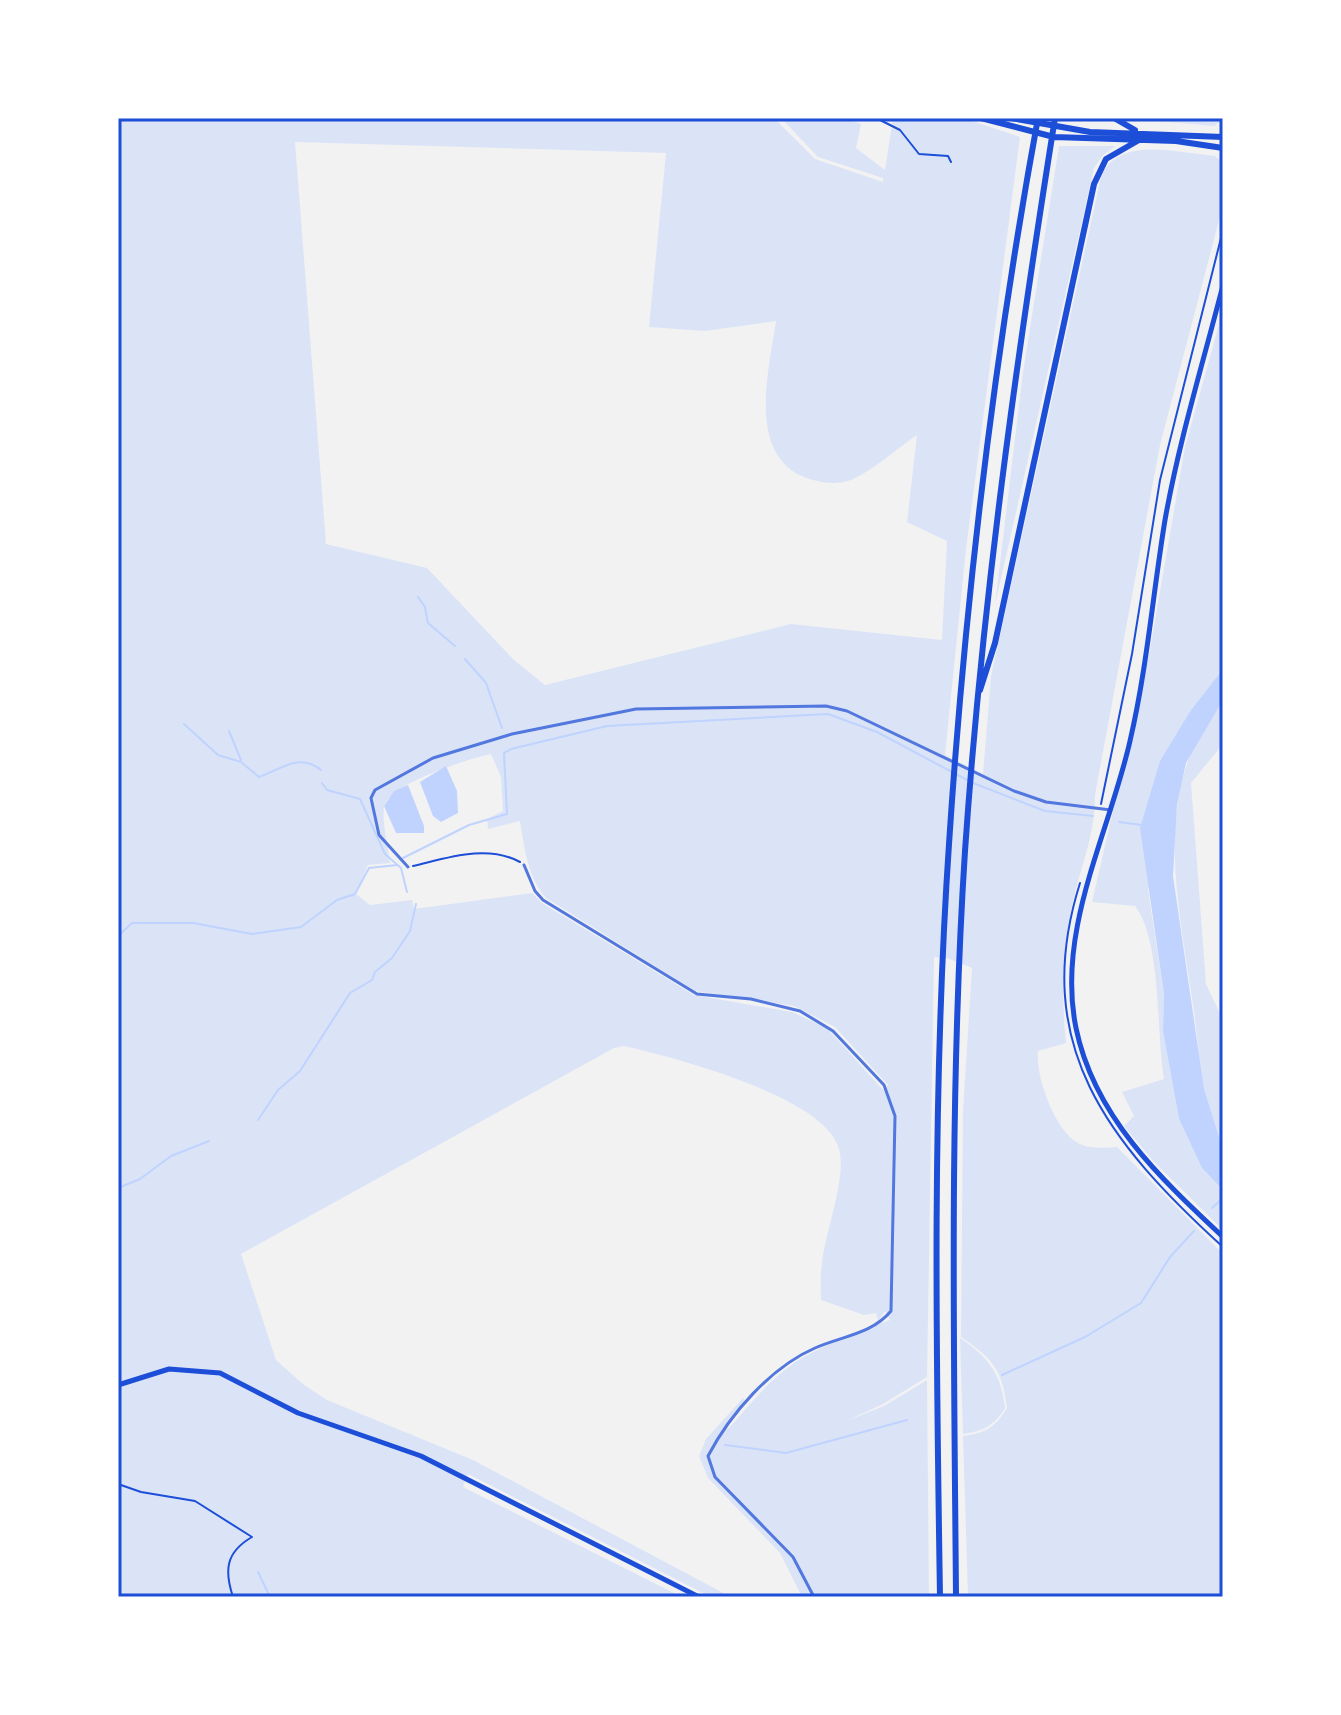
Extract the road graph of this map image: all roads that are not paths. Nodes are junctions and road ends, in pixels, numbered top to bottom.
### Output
1 (981, 118) edge
2 (1011, 118) edge
3 (1038, 118) edge
4 (1055, 118) edge
5 (1114, 118) edge
6 (1138, 136) junction
7 (1223, 137) edge
8 (1223, 148) edge
9 (1223, 285) edge
10 (976, 703) junction
11 (1111, 810) junction
12 (524, 865) road end
13 (408, 867) road end
14 (1223, 1237) edge
15 (118, 1385) edge
16 (699, 1597) edge
17 (814, 1597) edge
18 (940, 1597) edge
19 (956, 1597) edge

1 - 6 highway
2 - 6 highway
3 - 18 highway
4 - 10 highway
5 - 6 highway
6 - 7 highway
6 - 8 highway
6 - 10 highway
9 - 11 main road
10 - 19 highway
11 - 13 street
11 - 14 main road
12 - 17 street
15 - 16 main road

